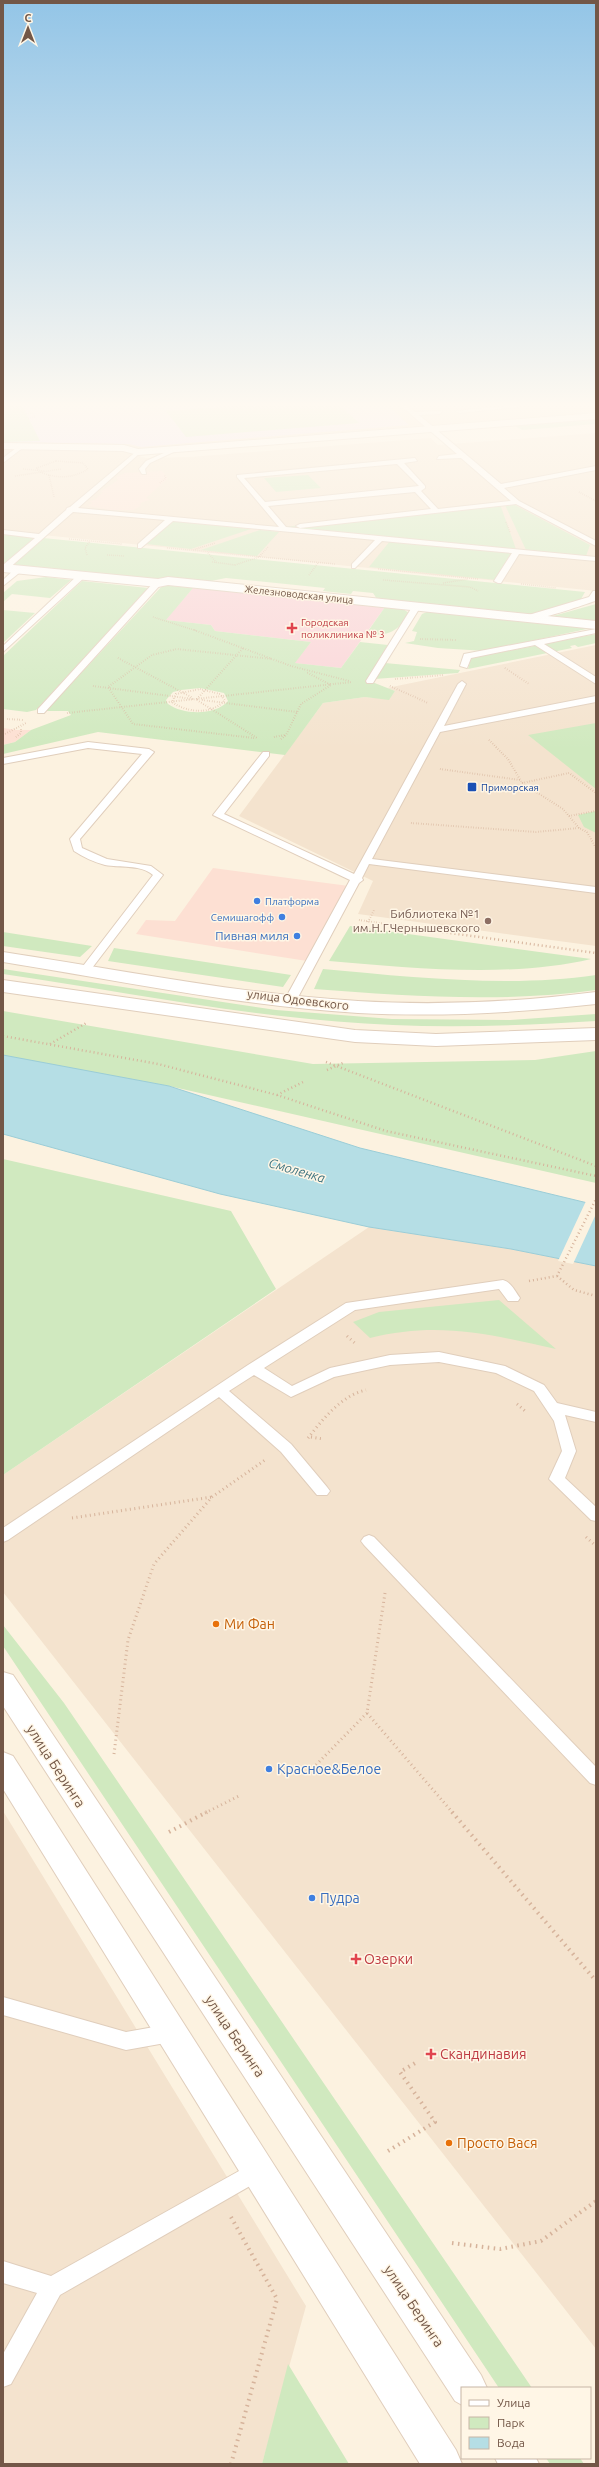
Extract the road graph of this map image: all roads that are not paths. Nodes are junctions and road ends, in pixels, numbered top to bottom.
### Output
1 (57, 520) edge
2 (170, 520) edge
3 (182, 520) edge
4 (277, 520) edge
5 (349, 520) edge
6 (551, 520) edge
7 (283, 527) junction
8 (262, 528) junction
9 (3, 532) edge
10 (40, 536) junction
11 (380, 539) junction
12 (596, 544) edge
13 (141, 546) road end
14 (517, 552) junction
15 (596, 559) edge
16 (356, 566) road end
17 (4, 568) edge
18 (20, 570) junction
19 (82, 576) junction
20 (498, 581) road end
21 (158, 583) junction
22 (3, 584) edge
23 (595, 597) edge
24 (417, 606) junction
25 (526, 617) junction
26 (596, 625) edge
27 (596, 631) edge
28 (537, 643) junction
29 (3, 650) edge
30 (464, 666) dead end
31 (373, 680) road end
32 (596, 681) edge
33 (462, 684) dead end
34 (596, 698) edge
35 (41, 711) dead end
36 (448, 712) junction
37 (472, 723) junction
38 (437, 730) junction
39 (266, 754) road end
40 (3, 761) edge
41 (368, 861) junction
42 (358, 880) junction
43 (596, 890) edge
44 (3, 957) edge
45 (85, 970) junction
46 (3, 986) edge
47 (596, 998) edge
48 (290, 1001) junction
49 (596, 1034) edge
50 (513, 1298) dead end
51 (253, 1368) junction
52 (220, 1390) junction
53 (552, 1407) junction
54 (596, 1417) edge
55 (322, 1491) dead end
56 (596, 1516) edge
57 (3, 1536) edge
58 (369, 1540) dead end
59 (3, 1683) edge
60 (596, 1778) edge
61 (7, 1779) edge
62 (3, 2006) edge
63 (171, 2033) junction
64 (257, 2171) junction
65 (3, 2272) edge
66 (52, 2287) junction
67 (3, 2376) edge
68 (467, 2387) edge
69 (442, 2464) edge

1 - 10 lane
2 - 13 lane
3 - 8 lane
4 - 7 lane
5 - 7 lane
6 - 12 lane
7 - 8 lane
8 - 11 lane
9 - 10 lane
10 - 17 lane
11 - 14 lane
11 - 16 lane
14 - 15 lane
14 - 20 lane
17 - 18 street, Железноводская улица
18 - 19 street, Железноводская улица
18 - 22 lane
19 - 21 street, Железноводская улица
19 - 29 lane
21 - 24 street, Железноводская улица
21 - 35 lane
23 - 25 lane
24 - 25 street, Железноводская улица
24 - 31 lane
25 - 26 street, Железноводская улица
27 - 28 lane
28 - 30 lane
28 - 32 lane
33 - 36 lane
34 - 37 lane
36 - 37 lane
36 - 38 lane
37 - 38 lane
38 - 41 lane
39 - 42 lane
40 - 45 lane
41 - 42 lane
41 - 43 lane
42 - 48 lane
44 - 45 street, улица Одоевского
45 - 48 street, улица Одоевского
46 - 49 street
47 - 48 street, улица Одоевского
50 - 51 lane
51 - 52 lane
51 - 53 lane
52 - 55 lane
52 - 57 lane
53 - 54 lane
53 - 56 lane
58 - 60 lane
59 - 68 street, улица Беринга
61 - 63 street
62 - 63 lane
63 - 64 street
64 - 66 lane
64 - 69 street
65 - 66 lane
66 - 67 lane

